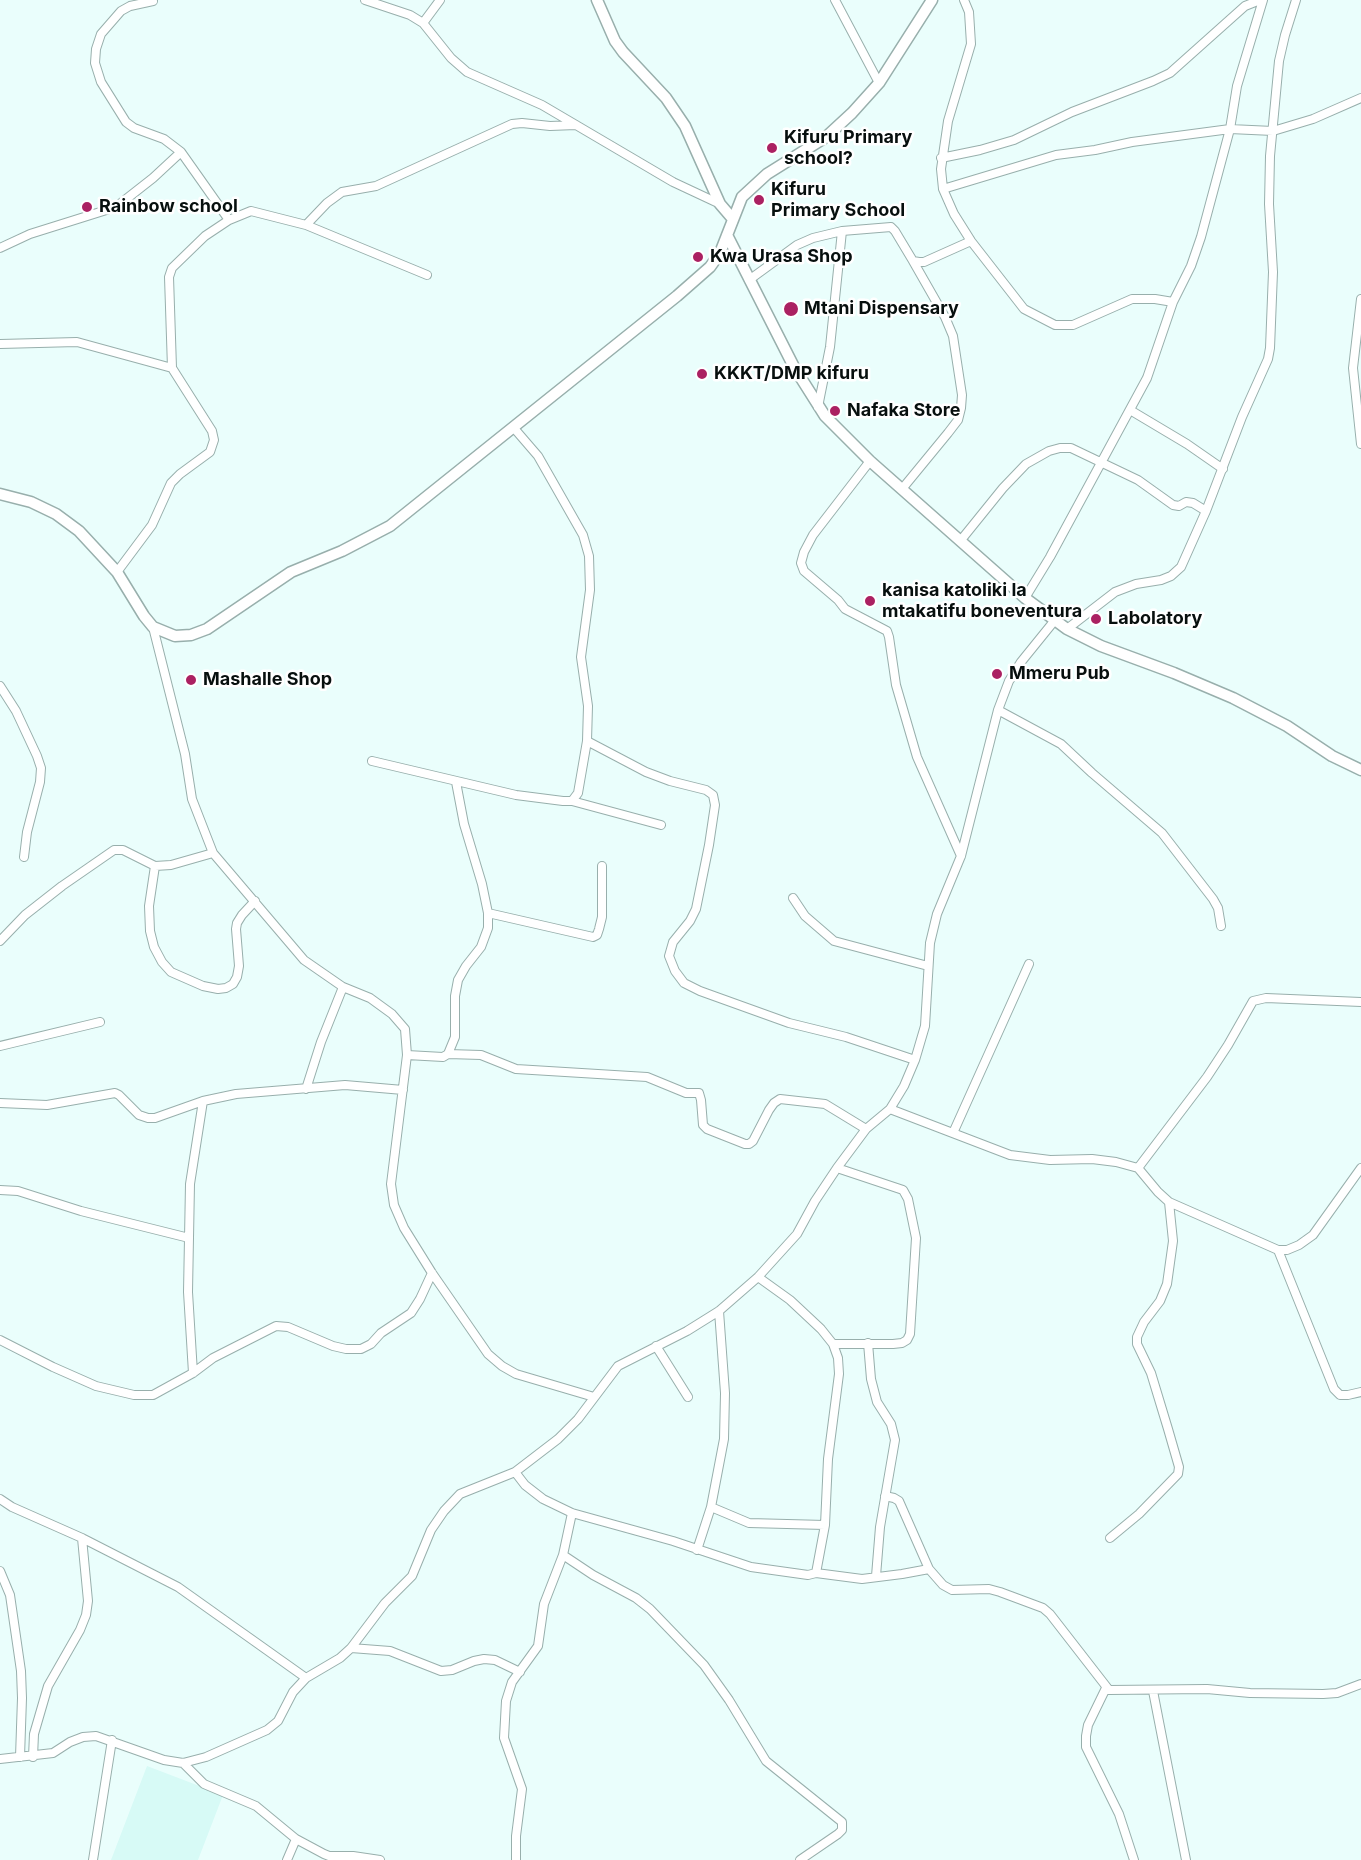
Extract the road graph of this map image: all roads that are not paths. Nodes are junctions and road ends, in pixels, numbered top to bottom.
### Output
1 (365, 0) edge
2 (440, 0) edge
3 (597, 0) edge
4 (835, 0) edge
5 (932, 0) edge
6 (964, 0) edge
7 (1262, 0) edge
8 (1296, 0) edge
9 (153, 1) edge
10 (423, 23) junction
11 (879, 83) junction
12 (1361, 98) edge
13 (577, 125) junction
14 (1230, 129) junction
15 (1273, 131) junction
16 (181, 152) junction
17 (941, 158) junction
18 (944, 189) junction
19 (720, 204) junction
20 (732, 218) junction
21 (229, 220) junction
22 (306, 225) junction
23 (842, 231) junction
24 (727, 235) junction
25 (971, 241) junction
26 (0, 248) edge
27 (913, 261) junction
28 (427, 275) dead end
29 (749, 280) junction
30 (1361, 299) edge
31 (1173, 302) junction
32 (0, 344) edge
33 (172, 368) junction
34 (818, 407) junction
35 (1130, 410) junction
36 (513, 427) junction
37 (1361, 444) edge
38 (870, 461) junction
39 (1101, 463) junction
40 (1223, 469) junction
41 (902, 489) junction
42 (0, 494) edge
43 (1206, 511) junction
44 (961, 540) junction
45 (117, 572) junction
46 (1025, 598) junction
47 (1055, 620) junction
48 (153, 627) junction
49 (1067, 629) junction
50 (0, 686) edge
51 (998, 710) junction
52 (587, 741) junction
53 (372, 761) dead end
54 (1361, 770) edge
55 (456, 782) junction
56 (572, 801) junction
57 (661, 825) dead end
58 (213, 852) junction
59 (961, 856) junction
60 (24, 857) dead end
61 (155, 866) junction
62 (602, 866) dead end
63 (793, 898) dead end
64 (255, 901) junction
65 (488, 913) junction
66 (1221, 926) dead end
67 (0, 941) edge
68 (1029, 964) dead end
69 (928, 966) junction
70 (343, 987) junction
71 (1361, 1002) edge
72 (100, 1022) dead end
73 (0, 1046) edge
74 (407, 1054) junction
75 (448, 1054) junction
76 (915, 1060) junction
77 (306, 1089) junction
78 (403, 1090) junction
79 (203, 1101) junction
80 (0, 1103) edge
81 (890, 1109) junction
82 (866, 1129) junction
83 (953, 1133) junction
84 (837, 1168) junction
85 (1138, 1168) junction
86 (1361, 1168) edge
87 (0, 1190) edge
88 (1169, 1202) junction
89 (189, 1238) junction
90 (1278, 1250) junction
91 (432, 1273) junction
92 (758, 1277) junction
93 (719, 1311) junction
94 (0, 1340) edge
95 (868, 1343) junction
96 (833, 1344) junction
97 (656, 1346) junction
98 (194, 1373) junction
99 (1361, 1392) edge
100 (594, 1397) junction
101 (688, 1397) dead end
102 (514, 1472) junction
103 (885, 1496) junction
104 (0, 1499) edge
105 (711, 1507) junction
106 (572, 1513) junction
107 (825, 1525) junction
108 (82, 1538) junction
109 (1110, 1538) dead end
110 (697, 1550) junction
111 (563, 1555) junction
112 (929, 1569) junction
113 (0, 1571) edge
114 (816, 1573) junction
115 (876, 1576) junction
116 (351, 1648) junction
117 (520, 1672) junction
118 (306, 1678) junction
119 (1361, 1684) edge
120 (1106, 1688) junction
121 (1153, 1691) junction
122 (112, 1740) junction
123 (20, 1756) junction
124 (33, 1757) junction
125 (0, 1759) edge
126 (183, 1762) junction
127 (296, 1839) junction
128 (93, 1860) edge
129 (287, 1860) edge
130 (380, 1860) edge
131 (516, 1860) edge
132 (800, 1860) edge
133 (1134, 1860) edge
134 (1185, 1860) edge

1 - 10 street
2 - 10 street
3 - 19 street
4 - 11 street
5 - 11 street
6 - 17 street
7 - 14 street
7 - 17 street
8 - 15 street
9 - 16 street
10 - 13 street
11 - 20 street
12 - 15 street
13 - 19 street
13 - 22 street
14 - 15 street
14 - 18 street
14 - 31 street
15 - 40 street
16 - 21 street
16 - 26 street
17 - 18 street
18 - 25 street
19 - 20 street
20 - 24 street
21 - 22 street
21 - 33 street
22 - 28 street
23 - 27 street
23 - 29 street
23 - 34 street
24 - 29 street
24 - 36 street
25 - 27 street
25 - 31 street
27 - 41 street
29 - 34 street
30 - 37 street
31 - 35 street
32 - 33 street
33 - 45 street
34 - 38 street
35 - 39 street
35 - 40 street
36 - 48 street
36 - 52 street
38 - 41 street
38 - 59 street
39 - 43 street
39 - 44 street
39 - 46 street
40 - 43 street
41 - 44 street
42 - 45 street
43 - 49 street
44 - 46 street
45 - 48 street
46 - 47 street
47 - 49 street
47 - 51 street
48 - 58 street
49 - 54 street
50 - 60 street
51 - 59 street
51 - 66 street
52 - 56 street
52 - 76 street
53 - 55 street
55 - 56 street
55 - 65 street
56 - 57 street
58 - 61 street
58 - 64 street
59 - 69 street
61 - 64 street
61 - 67 street
62 - 65 street
63 - 69 street
64 - 70 street
65 - 75 street
68 - 83 street
69 - 76 street
70 - 74 street
70 - 77 street
71 - 85 street
72 - 73 street
74 - 75 street
74 - 78 street
75 - 82 street
76 - 81 street
77 - 78 street
77 - 79 street
78 - 91 street
79 - 80 street
79 - 89 street
81 - 82 street
81 - 83 street
82 - 84 street
83 - 85 street
84 - 92 street
84 - 95 street
85 - 88 street
86 - 90 street
87 - 89 street
88 - 90 street
88 - 109 street
89 - 98 street
90 - 99 street
91 - 98 street
91 - 100 street
92 - 93 street
92 - 96 street
93 - 97 street
93 - 105 street
94 - 98 street
95 - 96 street
95 - 103 street
96 - 107 street
97 - 100 street
97 - 101 street
100 - 102 street
102 - 106 street
102 - 116 street
103 - 112 street
103 - 115 street
104 - 108 street
105 - 107 street
105 - 110 street
106 - 110 street
106 - 111 street
107 - 114 street
108 - 118 street
108 - 124 street
110 - 114 street
111 - 117 street
111 - 132 street
112 - 115 street
112 - 120 street
113 - 123 street
114 - 115 street
116 - 117 street
116 - 118 street
117 - 131 street
118 - 126 street
119 - 121 street
120 - 121 street
120 - 133 street
121 - 134 street
122 - 124 street
122 - 126 street
122 - 128 street
123 - 124 street
123 - 125 street
126 - 127 street
127 - 129 street
127 - 130 street

